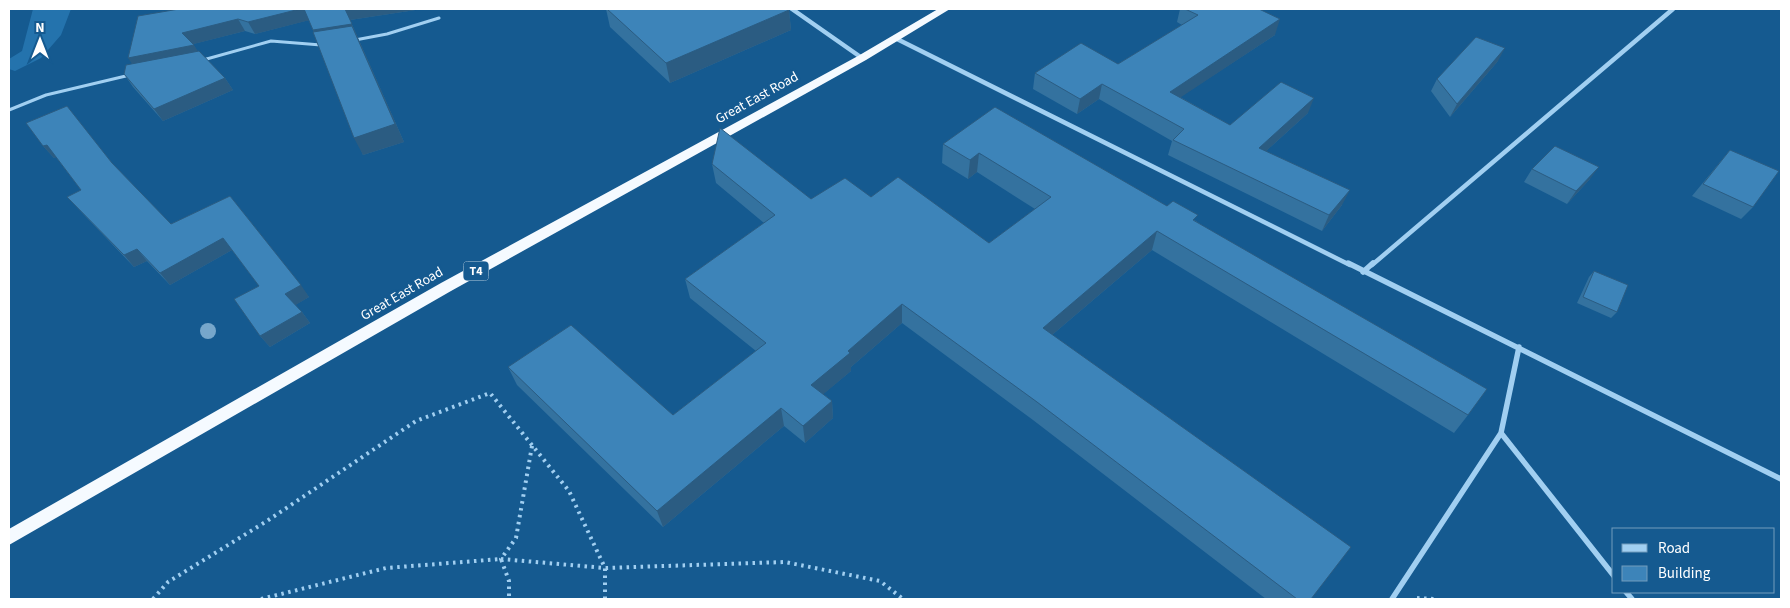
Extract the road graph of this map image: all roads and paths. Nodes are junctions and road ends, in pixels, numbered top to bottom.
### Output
1 (792, 9) edge
2 (945, 9) edge
3 (1673, 9) edge
4 (440, 18) dead end
5 (894, 38) junction
6 (350, 41) edge
7 (323, 46) edge
8 (862, 58) junction
9 (202, 60) edge
10 (136, 74) edge
11 (9, 110) edge
12 (1363, 272) junction
13 (1519, 348) junction
14 (1501, 433) junction
15 (532, 446) junction
16 (1781, 479) edge
17 (9, 538) edge
18 (501, 559) junction
19 (606, 568) junction
20 (1612, 573) edge
21 (153, 599) edge
22 (261, 599) edge
23 (509, 599) edge
24 (605, 599) edge
25 (903, 599) edge
26 (1392, 599) edge

1 - 8 street
2 - 5 highway, Great East Road / T4
3 - 12 street
4 - 6 lane
5 - 8 highway, Great East Road / T4
5 - 12 street
7 - 9 lane
8 - 17 highway, Great East Road / T4
10 - 11 lane
12 - 13 street
13 - 14 street
13 - 16 street
14 - 20 street
14 - 26 street
15 - 18 path
15 - 19 path
15 - 21 path
18 - 19 path
18 - 22 path
18 - 23 path
19 - 24 path
19 - 25 path

